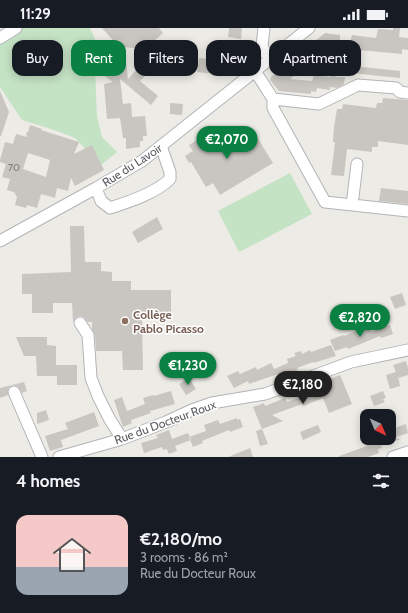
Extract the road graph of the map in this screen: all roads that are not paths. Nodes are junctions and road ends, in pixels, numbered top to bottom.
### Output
1 (16, 28) edge
2 (264, 28) edge
3 (309, 28) edge
4 (0, 38) edge
5 (294, 40) edge
6 (269, 60) joint
7 (261, 66) edge
8 (249, 76) edge
9 (258, 76) edge
10 (408, 93) edge
11 (273, 99) junction
12 (161, 146) junction
13 (357, 164) dead end
14 (96, 188) junction
15 (352, 205) junction
16 (408, 212) edge
17 (0, 241) edge
18 (80, 323) dead end
19 (408, 350) edge
20 (14, 392) dead end
21 (122, 439) junction
22 (408, 452) edge
23 (42, 457) edge
24 (60, 457) edge
25 (393, 457) edge

1 - 4 street
2 - 6 street
3 - 5 street, Rue du Lavoir
6 - 7 street, Rue du Lavoir
8 - 12 street, Rue du Lavoir
9 - 11 street
10 - 11 street
11 - 15 street
12 - 14 street, Rue du Lavoir
12 - 14 street
13 - 15 street
14 - 17 street, Rue du Lavoir
15 - 16 street
18 - 21 street
19 - 21 street, Rue du Docteur Roux
20 - 23 street
21 - 24 street, Rue du Docteur Roux
22 - 25 street

